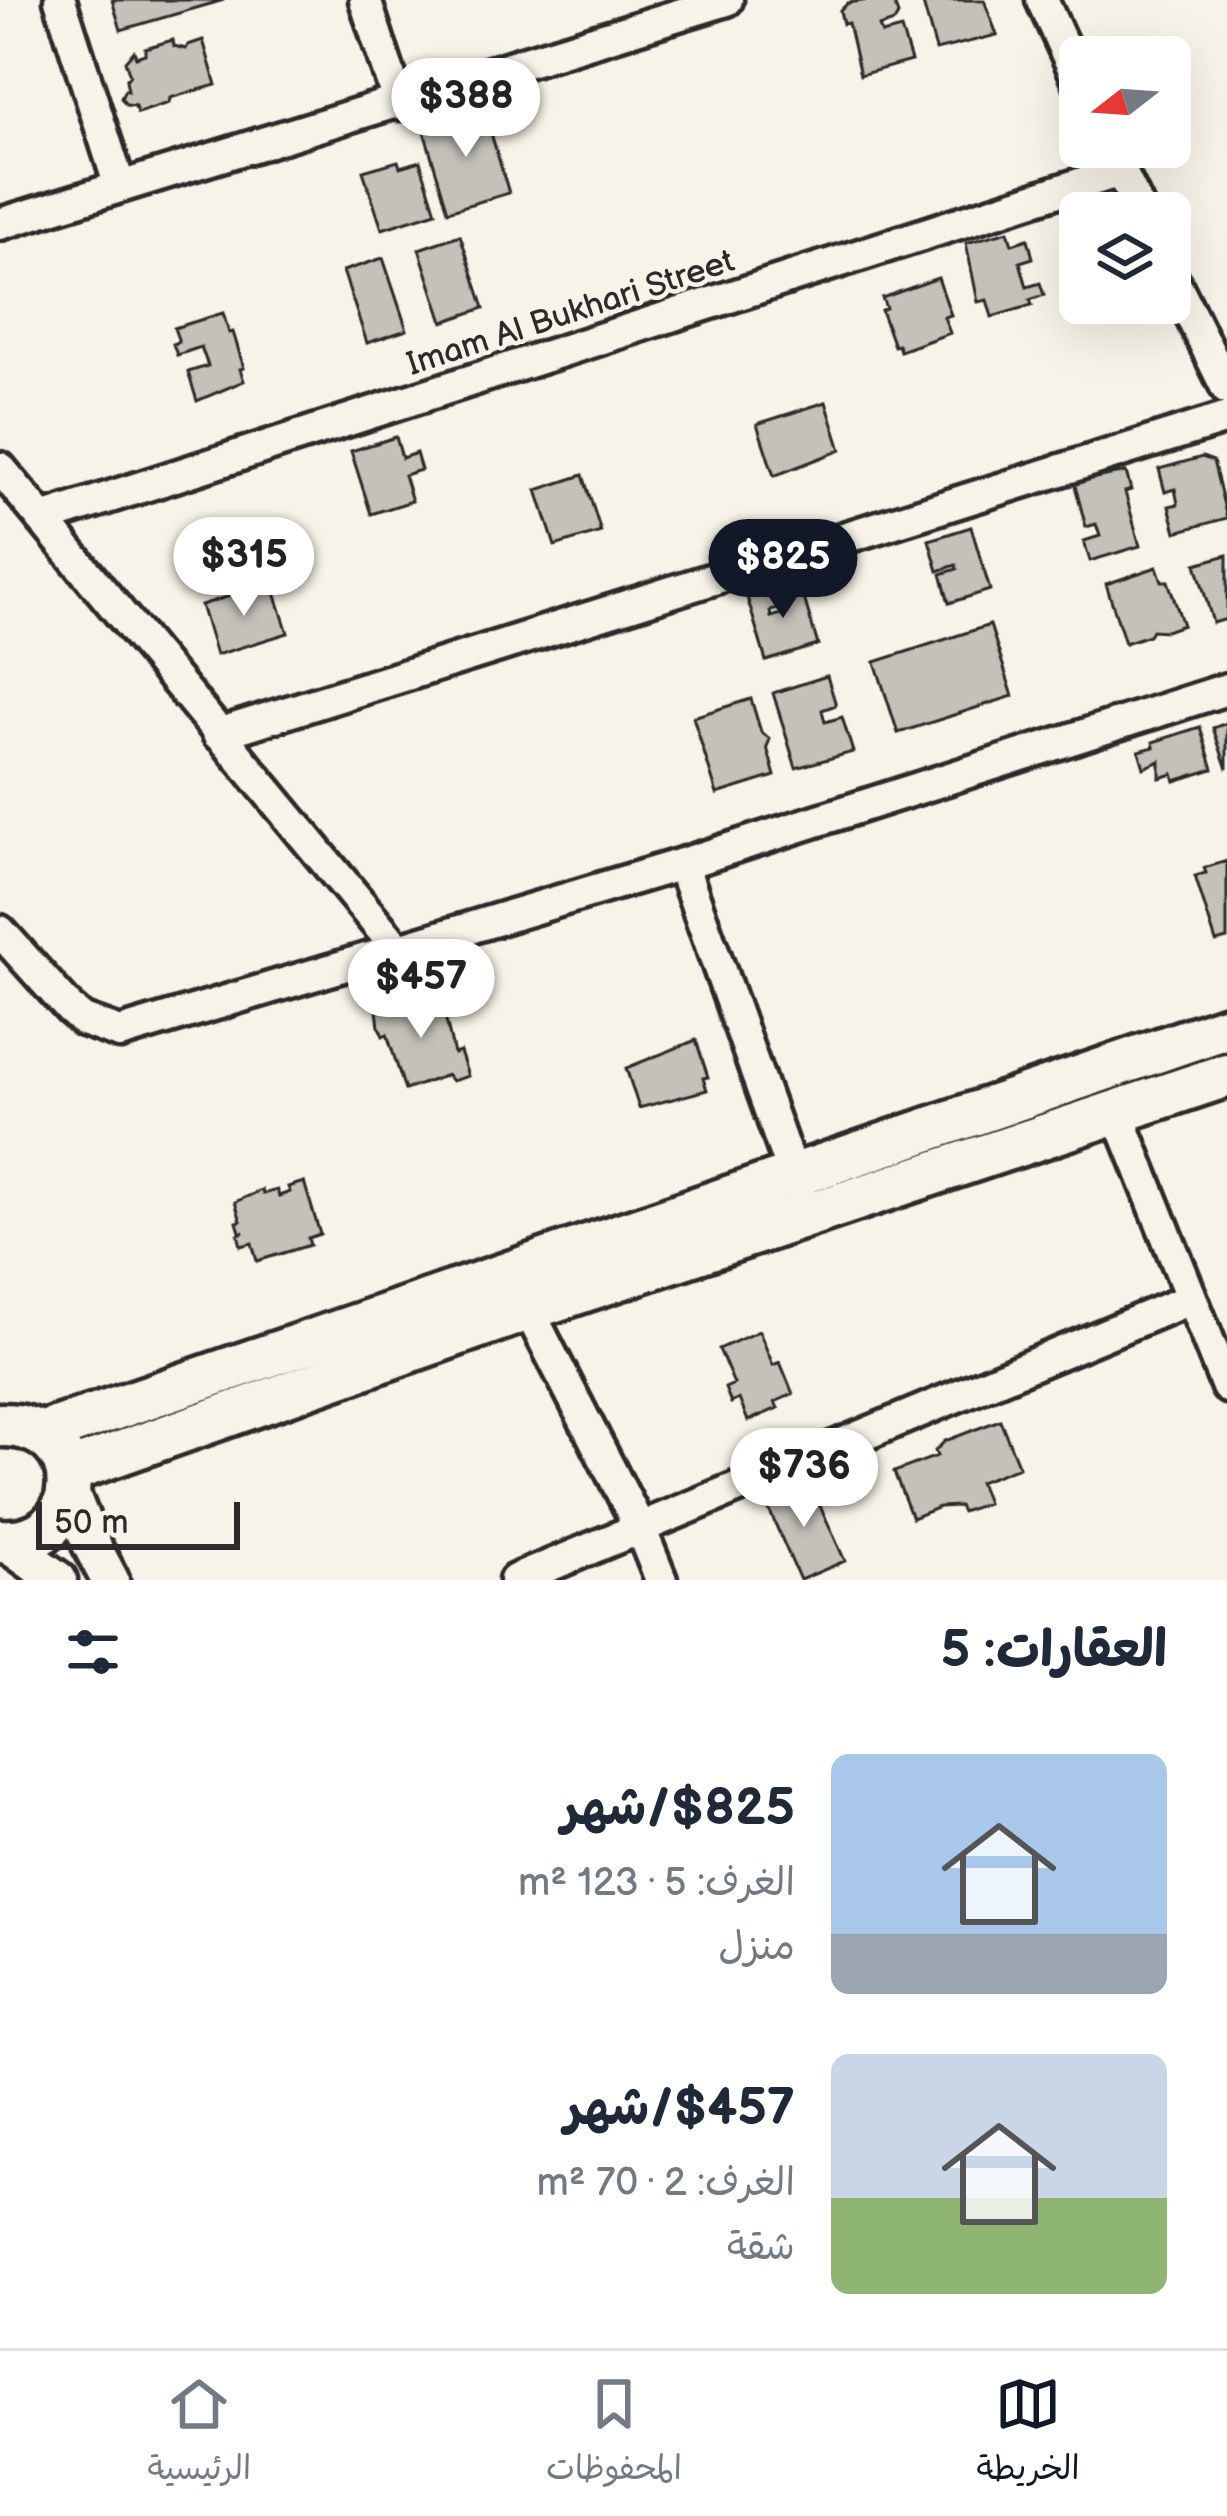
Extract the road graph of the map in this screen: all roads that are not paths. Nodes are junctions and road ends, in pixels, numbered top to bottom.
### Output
1 (60, 0) edge
2 (365, 0) edge
3 (728, 0) edge
4 (1042, 0) edge
5 (1059, 37) edge
6 (399, 104) junction
7 (1088, 168) edge
8 (120, 187) junction
9 (0, 224) edge
10 (1191, 316) edge
11 (1227, 389) edge
12 (1227, 418) edge
13 (0, 468) edge
14 (42, 519) junction
15 (1227, 689) edge
16 (218, 734) junction
17 (682, 864) junction
18 (0, 931) edge
19 (397, 948) junction
20 (1227, 1027) edge
21 (1227, 1075) edge
22 (1117, 1112) junction
23 (792, 1173) junction
24 (807, 1216) junction
25 (1190, 1299) junction
26 (527, 1309) junction
27 (1227, 1387) edge
28 (16, 1422) edge
29 (69, 1480) junction
30 (640, 1530) junction
31 (3, 1542) edge
32 (58, 1580) edge
33 (110, 1580) edge
34 (515, 1580) edge
35 (661, 1580) edge

1 - 8 street
2 - 6 street
3 - 6 street
4 - 5 street
6 - 8 street
7 - 14 street, Imam Al Bukhari Street
8 - 9 street
10 - 11 street
12 - 16 street
13 - 14 street
14 - 16 street
15 - 17 street
16 - 19 street
17 - 19 street
17 - 23 street
18 - 19 street
20 - 23 main road
21 - 22 main road
22 - 24 main road
22 - 25 street
23 - 24 street
23 - 28 main road
24 - 26 main road
25 - 27 street
25 - 30 street
26 - 29 main road
26 - 30 street
28 - 29 main road
29 - 31 main road
29 - 33 street
30 - 34 street
30 - 35 street
31 - 32 street

